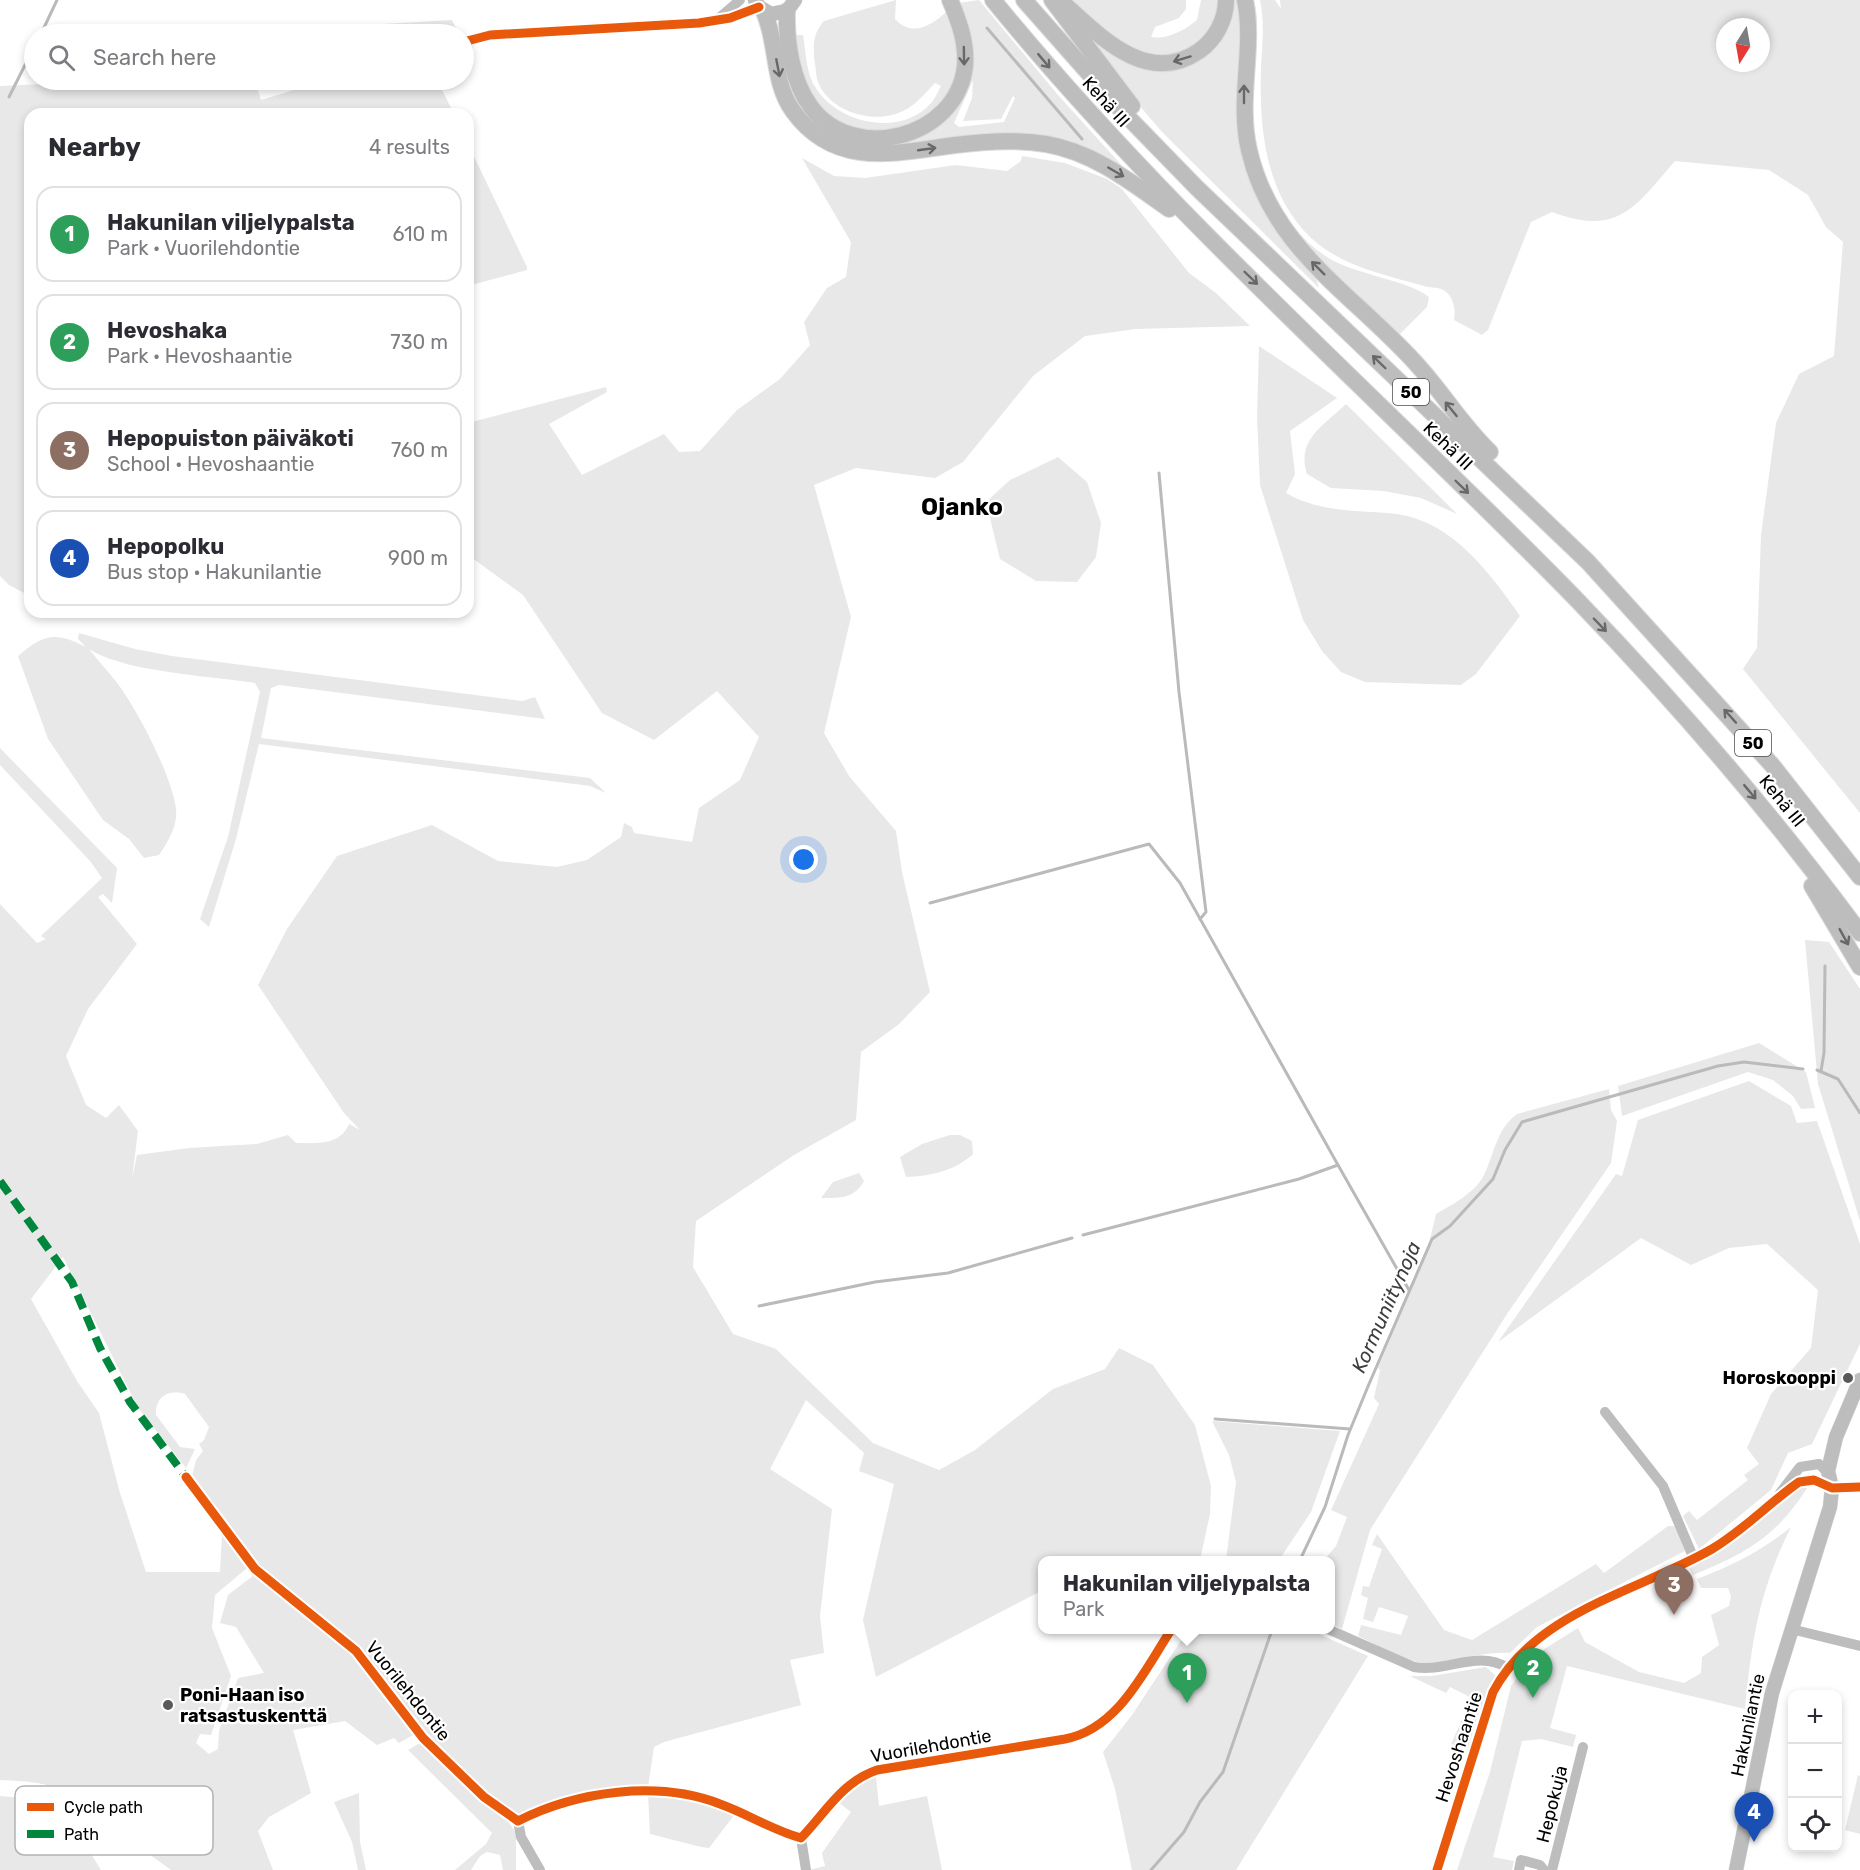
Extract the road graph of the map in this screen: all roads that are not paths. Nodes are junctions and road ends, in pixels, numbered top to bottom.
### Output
1 (740, 0) edge
2 (950, 0) edge
3 (993, 0) edge
4 (1024, 0) edge
5 (1052, 0) edge
6 (1059, 0) edge
7 (1226, 0) edge
8 (1245, 0) edge
9 (794, 3) edge
10 (759, 6) edge
11 (718, 19) junction
12 (474, 39) edge
13 (1233, 222) junction
14 (1209, 238) junction
15 (1588, 562) junction
16 (1809, 808) junction
17 (1770, 816) junction
18 (1860, 858) edge
19 (1860, 877) edge
20 (1860, 933) edge
21 (1860, 966) edge
22 (1860, 1380) edge
23 (1860, 1393) edge
24 (1605, 1412) dead end
25 (1828, 1471) junction
26 (186, 1476) dead end
27 (1860, 1487) edge
28 (1836, 1488) junction
29 (1778, 1497) junction
30 (1694, 1559) junction
31 (1791, 1629) junction
32 (1335, 1631) edge
33 (1168, 1634) edge
34 (1860, 1646) edge
35 (1508, 1668) junction
36 (1583, 1747) dead end
37 (518, 1821) junction
38 (801, 1838) junction
39 (540, 1870) edge
40 (806, 1870) edge
41 (1437, 1870) edge
42 (1519, 1870) edge
43 (1544, 1870) edge
44 (1552, 1870) edge
45 (1736, 1870) edge

1 - 11 street
2 -> 9 highway
3 -> 14 highway, Kehä III / 50
4 - 13 highway, Kehä III / 50
5 - 13 highway
7 -> 6 highway
15 -> 8 highway
9 - 10 main road
10 - 11 street
10 -> 14 highway
11 - 12 street
15 -> 13 highway, Kehä III / 50
14 -> 17 highway, Kehä III / 50
16 -> 15 highway, Kehä III / 50
16 - 18 highway
16 - 19 highway, Kehä III / 50
17 - 20 highway, Kehä III / 50
17 -> 21 highway
22 - 25 main road, Hakunilantie
23 - 28 main road, Hakunilantie
24 - 30 street
25 - 28 main road, Hakunilantie
25 - 29 street, Hevoshaantie
26 - 37 street, Vuorilehdontie
27 - 28 street, Hevoshaantie
28 - 29 street, Hevoshaantie
28 - 31 main road, Hakunilantie
29 - 30 street, Hevoshaantie
30 - 35 street, Hevoshaantie
31 - 34 street
31 - 45 main road, Hakunilantie
32 - 35 street
33 - 38 street, Vuorilehdontie
35 - 41 street, Hevoshaantie
36 - 44 street, Hepokuja
37 - 38 street
37 - 39 street
38 - 40 street
42 - 43 street, Hepokuja

